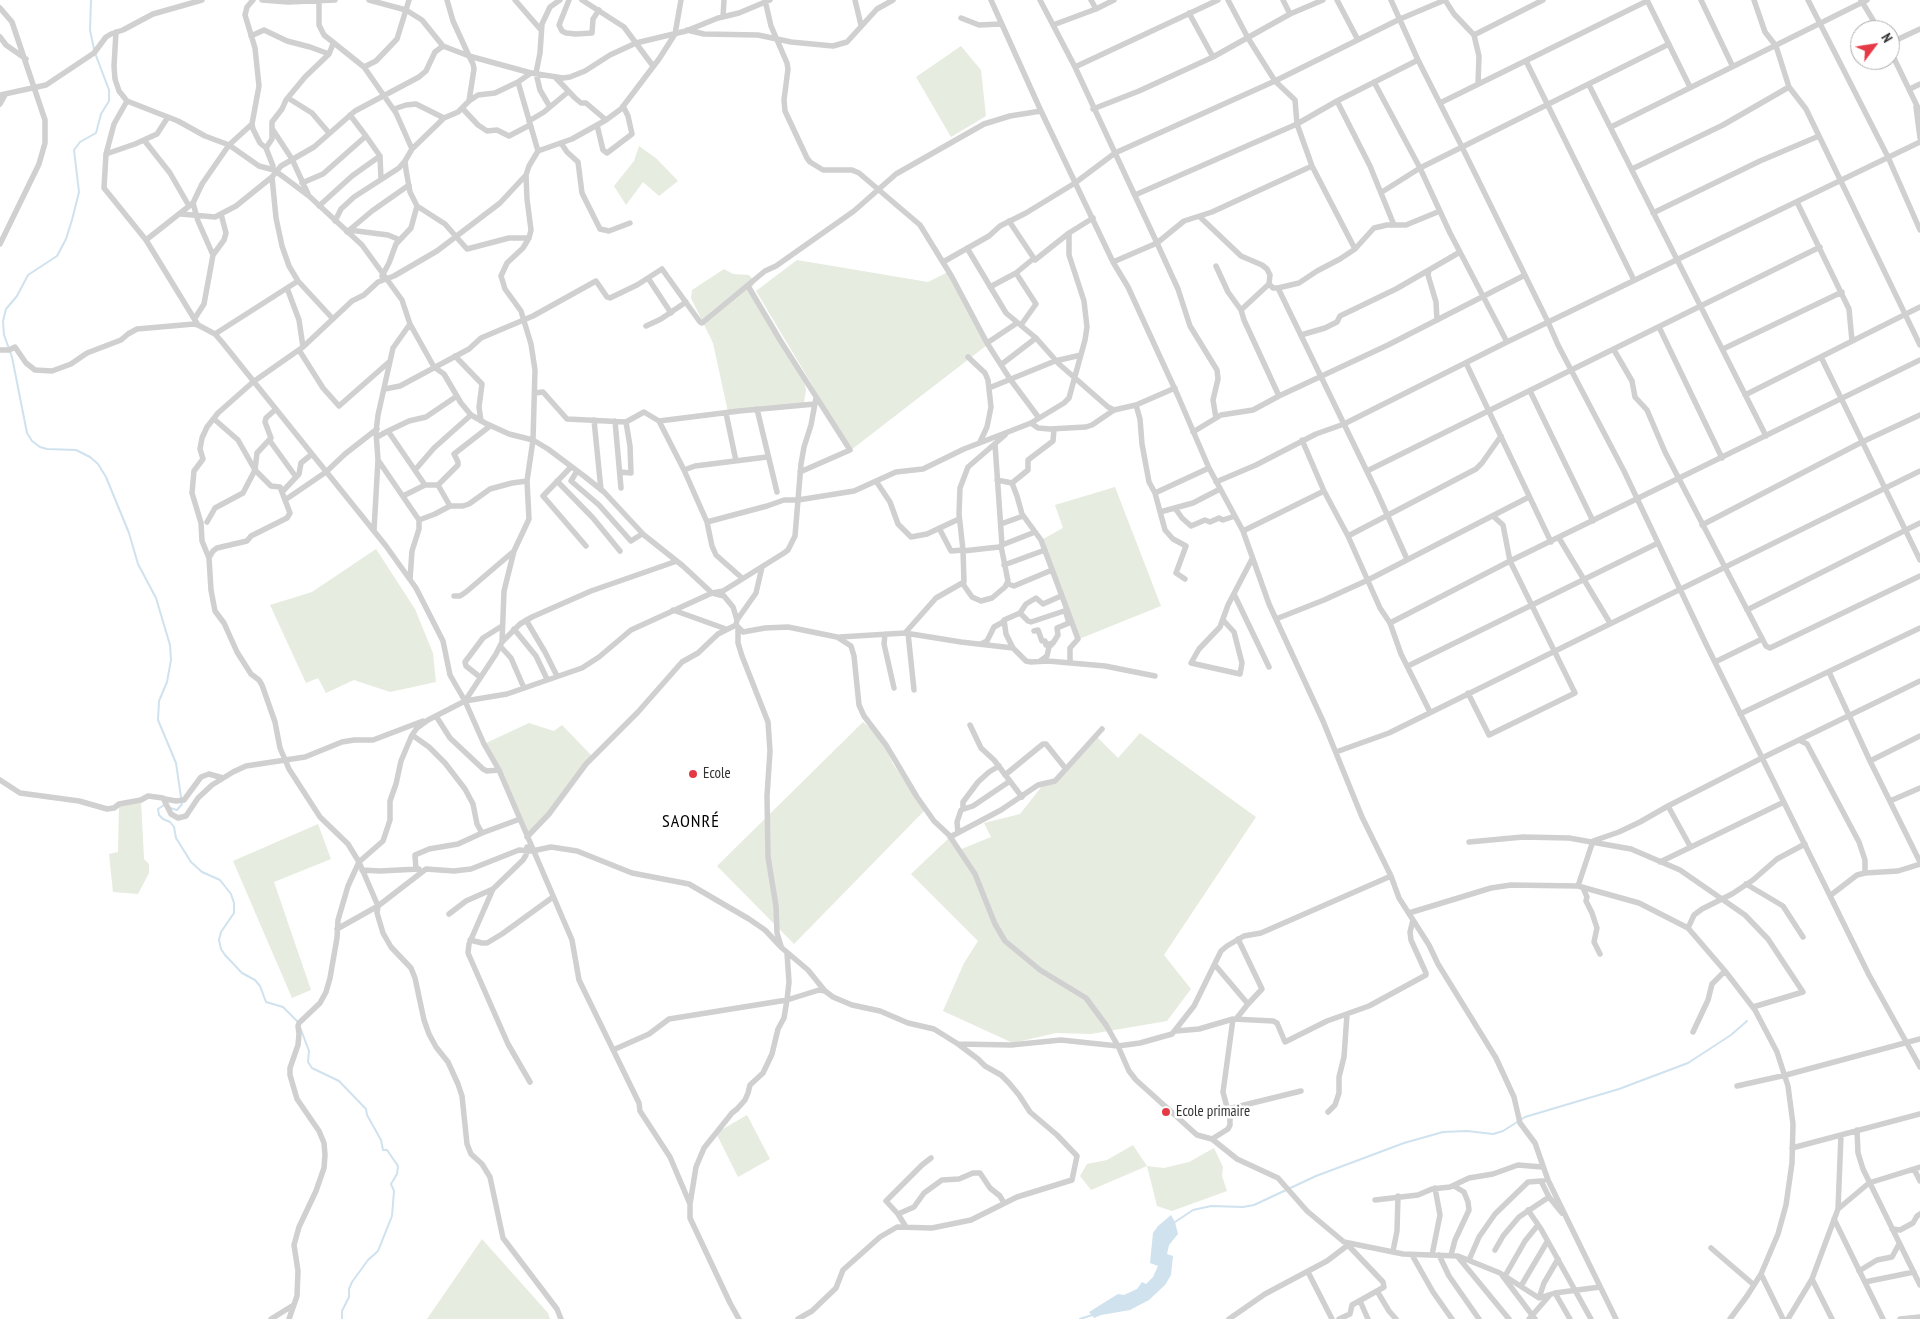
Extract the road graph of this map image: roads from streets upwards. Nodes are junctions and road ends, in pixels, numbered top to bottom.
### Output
1 (202, 0) edge
2 (253, 0) edge
3 (262, 0) edge
4 (336, 0) edge
5 (368, 0) edge
6 (409, 0) edge
7 (447, 0) edge
8 (515, 0) edge
9 (569, 0) edge
10 (582, 0) edge
11 (681, 0) edge
12 (724, 0) edge
13 (855, 0) edge
14 (893, 0) edge
15 (991, 0) edge
16 (1040, 0) edge
17 (1091, 0) edge
18 (1114, 0) edge
19 (1218, 0) edge
20 (1228, 0) edge
21 (1283, 0) edge
22 (1323, 0) edge
23 (1337, 0) edge
24 (1391, 0) edge
25 (1445, 0) edge
26 (1543, 0) edge
27 (1647, 0) edge
28 (1701, 0) edge
29 (1754, 0) edge
30 (1808, 0) edge
31 (319, 1) edge
32 (556, 1) edge
33 (767, 1) edge
34 (1864, 1) edge
35 (0, 8) edge
36 (1096, 9) junction
37 (406, 10) junction
38 (599, 10) junction
39 (1189, 13) junction
40 (1290, 14) junction
41 (723, 17) junction
42 (961, 18) dead end
43 (1400, 19) junction
44 (1873, 20) edge
45 (1001, 24) junction
46 (1820, 24) junction
47 (861, 25) junction
48 (1053, 25) junction
49 (1920, 29) edge
50 (541, 30) junction
51 (687, 30) junction
52 (116, 32) junction
53 (674, 34) junction
54 (251, 36) junction
55 (1474, 36) junction
56 (0, 37) edge
57 (776, 38) junction
58 (1248, 38) junction
59 (1900, 38) edge
60 (1358, 40) junction
61 (636, 43) junction
62 (333, 44) junction
63 (1669, 44) junction
64 (443, 46) junction
65 (1776, 46) junction
66 (328, 54) junction
67 (469, 56) junction
68 (1213, 57) junction
69 (26, 59) junction
70 (1418, 60) junction
71 (1526, 61) junction
72 (1732, 65) junction
73 (653, 66) junction
74 (364, 67) junction
75 (1075, 67) junction
76 (1900, 70) edge
77 (533, 73) junction
78 (555, 77) junction
79 (1275, 81) junction
80 (518, 82) junction
81 (1374, 82) junction
82 (1478, 84) junction
83 (1920, 84) edge
84 (1589, 85) junction
85 (1690, 87) junction
86 (1788, 87) junction
87 (35, 88) junction
88 (1910, 90) junction
89 (568, 92) junction
90 (2, 95) edge
91 (385, 96) junction
92 (288, 98) junction
93 (469, 101) junction
94 (1337, 101) junction
95 (128, 102) junction
96 (1915, 102) junction
97 (1440, 103) junction
98 (0, 104) edge
99 (1547, 104) junction
100 (622, 106) junction
101 (550, 107) junction
102 (462, 108) junction
103 (394, 109) junction
104 (1093, 109) junction
105 (1041, 111) junction
106 (1920, 112) edge
107 (350, 115) junction
108 (168, 117) junction
109 (444, 118) junction
110 (606, 120) junction
111 (530, 123) junction
112 (252, 124) junction
113 (1297, 124) junction
114 (597, 125) junction
115 (1610, 127) junction
116 (272, 130) junction
117 (329, 133) junction
118 (366, 136) junction
119 (1819, 136) junction
120 (144, 140) junction
121 (1920, 140) edge
122 (561, 143) junction
123 (229, 145) junction
124 (1462, 147) junction
125 (266, 148) junction
126 (412, 149) junction
127 (538, 150) junction
128 (1115, 153) junction
129 (106, 154) junction
130 (380, 156) junction
131 (1888, 157) junction
132 (292, 159) junction
133 (405, 161) junction
134 (1312, 166) junction
135 (1420, 168) junction
136 (1632, 169) junction
137 (274, 170) junction
138 (526, 175) junction
139 (272, 177) junction
140 (382, 179) junction
141 (1841, 180) junction
142 (1075, 182) junction
143 (302, 183) junction
144 (409, 185) junction
145 (878, 191) junction
146 (1382, 192) junction
147 (1135, 195) junction
148 (309, 196) junction
149 (1797, 202) junction
150 (191, 205) junction
151 (319, 206) junction
152 (417, 206) junction
153 (1440, 211) junction
154 (1653, 213) junction
155 (181, 214) junction
156 (196, 214) junction
157 (221, 214) junction
158 (1200, 217) junction
159 (1093, 218) junction
160 (335, 221) junction
161 (1010, 221) junction
162 (630, 223) dead end
163 (1394, 225) junction
164 (1920, 230) edge
165 (348, 231) junction
166 (1069, 234) junction
167 (457, 236) junction
168 (529, 238) junction
169 (146, 240) junction
170 (400, 240) junction
171 (1157, 242) junction
172 (0, 244) edge
173 (1820, 247) junction
174 (967, 248) junction
175 (1355, 249) junction
176 (1460, 252) junction
177 (213, 255) junction
178 (1033, 259) junction
179 (1676, 260) junction
180 (943, 262) junction
181 (1113, 262) junction
182 (1216, 266) dead end
183 (1429, 270) junction
184 (383, 273) junction
185 (1016, 273) junction
186 (1525, 275) junction
187 (648, 278) junction
188 (388, 279) junction
189 (1634, 280) junction
190 (298, 281) junction
191 (378, 282) junction
192 (1269, 284) junction
193 (748, 286) junction
194 (286, 288) junction
195 (990, 288) junction
196 (1278, 288) junction
197 (1842, 292) junction
198 (1484, 297) junction
199 (686, 302) junction
200 (1701, 306) junction
201 (1920, 307) edge
202 (1241, 310) junction
203 (671, 313) junction
204 (1905, 316) junction
205 (195, 318) junction
206 (333, 319) junction
207 (524, 320) junction
208 (1437, 320) junction
209 (1548, 322) junction
210 (410, 324) junction
211 (1019, 324) junction
212 (198, 325) junction
213 (646, 326) dead end
214 (1658, 327) junction
215 (215, 334) junction
216 (1301, 334) junction
217 (1036, 338) junction
218 (1852, 341) junction
219 (1507, 342) junction
220 (987, 343) junction
221 (1920, 345) edge
222 (301, 349) junction
223 (1723, 349) junction
224 (0, 350) edge
225 (1614, 350) junction
226 (1080, 355) junction
227 (455, 356) junction
228 (968, 357) dead end
229 (1821, 357) junction
230 (1920, 360) edge
231 (1055, 361) junction
232 (389, 362) junction
233 (1466, 363) junction
234 (1002, 364) junction
235 (434, 368) junction
236 (1571, 370) junction
237 (1322, 376) junction
238 (1074, 378) junction
239 (1010, 379) junction
240 (253, 382) junction
241 (989, 388) junction
242 (1175, 388) junction
243 (385, 389) junction
244 (1530, 391) junction
245 (535, 392) junction
246 (1745, 395) junction
247 (457, 396) junction
248 (1279, 396) junction
249 (1841, 400) junction
250 (815, 401) junction
251 (1136, 406) junction
252 (276, 409) junction
253 (757, 409) junction
254 (1114, 410) junction
255 (1489, 410) junction
256 (726, 412) junction
257 (471, 415) junction
258 (1920, 415) edge
259 (1039, 418) junction
260 (1216, 418) junction
261 (214, 419) junction
262 (594, 420) junction
263 (480, 421) junction
264 (615, 421) junction
265 (659, 421) junction
266 (626, 422) junction
267 (1031, 423) junction
268 (1344, 424) junction
269 (490, 426) junction
270 (377, 429) junction
271 (1054, 429) junction
272 (388, 431) junction
273 (1008, 432) junction
274 (1193, 432) junction
275 (1501, 436) junction
276 (1766, 436) junction
277 (377, 437) junction
278 (270, 440) junction
279 (533, 440) junction
280 (1302, 440) junction
281 (980, 442) junction
282 (1862, 442) junction
283 (995, 444) junction
284 (312, 454) junction
285 (767, 456) junction
286 (1722, 458) junction
287 (378, 460) junction
288 (736, 461) junction
289 (571, 466) junction
290 (1209, 468) junction
291 (255, 470) junction
292 (415, 470) junction
293 (684, 470) junction
294 (577, 471) junction
295 (1920, 471) edge
296 (326, 472) junction
297 (620, 472) junction
298 (800, 472) junction
299 (1367, 472) junction
300 (296, 477) junction
301 (1679, 479) junction
302 (997, 480) junction
303 (527, 481) junction
304 (557, 481) junction
305 (876, 481) junction
306 (1216, 482) junction
307 (1012, 483) junction
308 (426, 485) junction
309 (438, 485) junction
310 (621, 488) dead end
311 (1220, 489) junction
312 (1885, 489) junction
313 (601, 490) junction
314 (1324, 491) junction
315 (282, 492) junction
316 (777, 492) dead end
317 (1155, 494) junction
318 (403, 496) junction
319 (1529, 497) junction
320 (285, 500) junction
321 (798, 500) junction
322 (1638, 500) junction
323 (450, 506) junction
324 (1175, 508) junction
325 (1160, 512) junction
326 (1023, 516) junction
327 (1235, 516) junction
328 (1387, 516) junction
329 (1493, 516) junction
330 (959, 519) junction
331 (419, 520) junction
332 (1594, 521) junction
333 (207, 522) dead end
334 (707, 522) junction
335 (1920, 523) edge
336 (1001, 524) junction
337 (1702, 525) junction
338 (939, 528) junction
339 (374, 530) junction
340 (1906, 530) junction
341 (1243, 531) junction
342 (1035, 532) junction
343 (642, 534) junction
344 (1348, 536) junction
345 (1560, 538) junction
346 (1551, 542) junction
347 (1658, 542) junction
348 (1002, 545) junction
349 (586, 546) dead end
350 (1045, 550) junction
351 (514, 551) junction
352 (620, 551) dead end
353 (963, 551) junction
354 (209, 558) junction
355 (1252, 559) junction
356 (1407, 560) junction
357 (1920, 560) edge
358 (677, 561) junction
359 (1510, 562) junction
360 (1004, 565) junction
361 (1724, 566) junction
362 (762, 567) junction
363 (1052, 570) junction
364 (1920, 576) edge
365 (742, 578) junction
366 (1583, 578) junction
367 (410, 579) junction
368 (1185, 579) dead end
369 (1368, 580) junction
370 (963, 584) junction
371 (1008, 584) junction
372 (1679, 589) junction
373 (712, 593) junction
374 (1234, 594) junction
375 (454, 596) dead end
376 (1061, 596) junction
377 (1530, 604) junction
378 (673, 610) junction
379 (1067, 610) junction
380 (1747, 610) junction
381 (1020, 613) junction
382 (1276, 619) junction
383 (526, 620) junction
384 (1223, 620) junction
385 (1003, 622) junction
386 (1610, 622) junction
387 (1390, 624) junction
388 (737, 625) junction
389 (502, 626) junction
390 (1920, 628) edge
391 (514, 629) junction
392 (726, 629) junction
393 (1034, 631) dead end
394 (906, 633) junction
395 (885, 634) junction
396 (838, 637) junction
397 (1762, 639) junction
398 (1053, 643) junction
399 (501, 644) junction
400 (980, 644) junction
401 (1013, 648) junction
402 (1554, 651) junction
403 (1040, 662) junction
404 (1070, 662) junction
405 (1715, 662) junction
406 (1269, 666) dead end
407 (1408, 666) junction
408 (1829, 672) junction
409 (557, 676) junction
410 (1155, 676) dead end
411 (480, 677) junction
412 (547, 679) junction
413 (1920, 681) edge
414 (524, 688) junction
415 (894, 688) dead end
416 (914, 690) dead end
417 (1468, 693) junction
418 (465, 700) junction
419 (1430, 712) junction
420 (1740, 714) junction
421 (1850, 715) junction
422 (436, 716) junction
423 (428, 720) junction
424 (970, 725) dead end
425 (1102, 729) dead end
426 (412, 735) junction
427 (1920, 736) edge
428 (1799, 740) junction
429 (1336, 752) junction
430 (1762, 758) junction
431 (287, 761) junction
432 (1870, 761) junction
433 (999, 766) junction
434 (1066, 769) junction
435 (498, 770) junction
436 (1005, 775) junction
437 (223, 778) junction
438 (0, 780) edge
439 (1010, 781) junction
440 (1920, 788) edge
441 (1022, 797) junction
442 (165, 799) junction
443 (1890, 801) junction
444 (1784, 802) junction
445 (1668, 806) junction
446 (963, 808) junction
447 (520, 819) junction
448 (482, 833) junction
449 (958, 833) junction
450 (527, 836) junction
451 (950, 837) junction
452 (1593, 841) junction
453 (1469, 842) dead end
454 (1805, 844) junction
455 (1690, 846) junction
456 (530, 851) junction
457 (359, 862) junction
458 (1660, 862) junction
459 (1920, 863) edge
460 (426, 869) junction
461 (362, 870) junction
462 (416, 870) junction
463 (1865, 873) junction
464 (1391, 876) junction
465 (1746, 884) junction
466 (1580, 887) junction
467 (494, 889) junction
468 (1831, 895) junction
469 (553, 897) junction
470 (1723, 899) junction
471 (378, 906) junction
472 (1409, 913) junction
473 (449, 914) dead end
474 (1413, 920) junction
475 (1688, 928) junction
476 (338, 929) junction
477 (1803, 937) dead end
478 (1238, 939) junction
479 (470, 940) junction
480 (782, 948) junction
481 (787, 953) junction
482 (1600, 954) dead end
483 (1215, 965) junction
484 (1725, 971) junction
485 (825, 991) junction
486 (787, 1000) junction
487 (1248, 1004) junction
488 (1753, 1007) junction
489 (1347, 1014) junction
490 (1234, 1019) junction
491 (1176, 1031) junction
492 (1693, 1032) dead end
493 (1920, 1040) edge
494 (1908, 1043) junction
495 (958, 1044) junction
496 (1118, 1046) junction
497 (613, 1050) junction
498 (1920, 1067) edge
499 (1786, 1076) junction
500 (530, 1082) dead end
501 (1737, 1086) dead end
502 (1300, 1091) dead end
503 (1228, 1109) junction
504 (1328, 1112) dead end
505 (1920, 1114) edge
506 (1858, 1130) junction
507 (1841, 1135) junction
508 (1212, 1139) junction
509 (1792, 1148) junction
510 (931, 1158) dead end
511 (1542, 1167) junction
512 (1917, 1168) edge
513 (1548, 1180) junction
514 (1541, 1181) junction
515 (1920, 1181) edge
516 (1869, 1183) junction
517 (1454, 1186) junction
518 (1435, 1188) junction
519 (1398, 1196) junction
520 (1549, 1197) junction
521 (1376, 1200) dead end
522 (1004, 1203) junction
523 (690, 1204) junction
524 (1838, 1209) junction
525 (1528, 1210) junction
526 (898, 1214) junction
527 (1920, 1214) edge
528 (1566, 1217) junction
529 (1834, 1219) junction
530 (1538, 1225) junction
531 (906, 1227) junction
532 (1892, 1229) junction
533 (1547, 1242) junction
534 (1346, 1243) junction
535 (1900, 1244) junction
536 (1711, 1248) dead end
537 (1495, 1250) dead end
538 (1393, 1251) junction
539 (1412, 1255) junction
540 (1432, 1255) junction
541 (1439, 1255) junction
542 (1451, 1255) junction
543 (1458, 1256) junction
544 (1558, 1259) junction
545 (1469, 1260) junction
546 (1859, 1271) junction
547 (1308, 1272) junction
548 (1914, 1272) junction
549 (1761, 1274) junction
550 (1503, 1275) junction
551 (1812, 1280) junction
552 (1865, 1282) junction
553 (1754, 1285) junction
554 (1920, 1285) edge
555 (1521, 1286) junction
556 (1600, 1287) junction
557 (1377, 1290) junction
558 (1576, 1290) junction
559 (1552, 1295) junction
560 (1539, 1298) junction
561 (1360, 1301) junction
562 (294, 1304) junction
563 (1351, 1316) edge
564 (1920, 1316) edge
565 (1533, 1318) edge
566 (271, 1319) edge
567 (289, 1319) edge
568 (561, 1319) edge
569 (739, 1319) edge
570 (798, 1319) edge
571 (1229, 1319) edge
572 (1332, 1319) edge
573 (1339, 1319) edge
574 (1368, 1319) edge
575 (1396, 1319) edge
576 (1452, 1319) edge
577 (1479, 1319) edge
578 (1509, 1319) edge
579 (1570, 1319) edge
580 (1591, 1319) edge
581 (1616, 1319) edge
582 (1730, 1319) edge
583 (1783, 1319) edge
584 (1788, 1319) edge
585 (1832, 1319) edge
586 (1883, 1319) edge
587 (1900, 1319) edge

1 - 52 street
2 - 54 street
3 - 31 street
4 - 31 street
5 - 37 street
6 - 37 street
7 - 67 street
8 - 50 street
9 - 38 street
10 - 38 street
11 - 53 street
12 - 41 street
13 - 47 street
14 - 47 street
15 - 45 street
16 - 48 street
17 - 36 street
18 - 36 street
19 - 39 street
20 - 58 street
21 - 40 street
22 - 40 street
23 - 60 street
24 - 43 street
25 - 43 street
25 - 55 street
26 - 55 street
27 - 63 street
27 - 71 street
28 - 72 street
29 - 65 street
30 - 46 street
31 - 62 street
32 - 50 street
33 - 41 street
33 - 57 street
34 - 44 street
34 - 46 street
35 - 69 street
36 - 48 street
37 - 64 street
37 - 74 street
38 - 61 street
39 - 68 street
39 - 75 street
40 - 58 street
41 - 51 street
42 - 45 street
43 - 60 street
43 - 70 street
45 - 105 street
46 - 65 street
46 - 131 street
47 - 57 street
48 - 75 street
49 - 59 street
50 - 77 street
51 - 53 street
51 - 57 street
52 - 87 street
52 - 95 street
53 - 61 street
53 - 73 street
54 - 66 street
54 - 112 street
55 - 82 street
56 - 69 street
57 - 145 street
58 - 68 street
58 - 79 street
60 - 79 street
61 - 73 street
61 - 78 street
62 - 66 street
62 - 74 street
63 - 84 street
63 - 85 street
64 - 67 street
64 - 91 street
65 - 72 street
65 - 86 street
66 - 92 street
67 - 77 street
67 - 93 street
68 - 104 street
69 - 87 street
70 - 81 street
70 - 97 street
71 - 82 street
71 - 99 street
72 - 85 street
73 - 100 street
74 - 91 street
75 - 104 street
76 - 88 street
77 - 78 street
77 - 80 street
77 - 101 street
78 - 89 street
79 - 113 street
79 - 128 street
80 - 93 street
80 - 111 street
81 - 94 street
81 - 135 street
82 - 97 street
83 - 88 street
84 - 99 street
84 - 115 street
85 - 115 street
86 - 119 street
86 - 136 street
87 - 90 street
87 - 172 street
88 - 96 street
89 - 101 street
89 - 110 street
90 - 98 street
91 - 103 street
91 - 107 street
92 - 116 street
92 - 117 street
93 - 102 street
94 - 113 street
94 - 146 street
95 - 108 street
95 - 129 street
96 - 106 street
96 - 121 street
97 - 124 street
99 - 124 street
99 - 189 street
100 - 110 street
100 - 114 street
101 - 111 street
102 - 109 street
102 - 111 street
103 - 109 street
103 - 126 street
104 - 128 street
105 - 142 street
105 - 145 street
107 - 117 street
107 - 118 street
108 - 120 street
108 - 123 street
109 - 126 street
110 - 114 street
111 - 127 street
112 - 123 street
112 - 125 street
113 - 134 street
113 - 147 street
114 - 122 street
115 - 136 street
116 - 125 street
116 - 132 street
117 - 132 street
118 - 130 street
118 - 143 street
119 - 141 street
119 - 154 street
120 - 129 street
120 - 150 street
121 - 131 street
122 - 127 street
122 - 162 street
123 - 137 street
123 - 150 street
124 - 135 street
124 - 186 street
125 - 137 street
126 - 133 street
127 - 138 street
128 - 142 street
128 - 147 street
129 - 169 street
130 - 140 street
130 - 151 street
131 - 141 street
131 - 164 street
132 - 137 street
132 - 143 street
133 - 140 street
133 - 144 street
134 - 158 street
134 - 175 street
135 - 146 street
135 - 153 street
136 - 154 street
137 - 139 street
137 - 148 street
138 - 167 street
138 - 168 street
139 - 157 street
139 - 190 street
140 - 160 street
141 - 149 street
141 - 204 street
142 - 159 street
142 - 161 street
143 - 148 street
144 - 152 street
144 - 165 street
145 - 180 street
145 - 193 street
146 - 163 street
147 - 171 street
148 - 151 street
149 - 173 street
149 - 179 street
150 - 155 street
150 - 156 street
151 - 160 street
152 - 167 street
152 - 170 street
153 - 163 street
153 - 176 street
154 - 179 street
155 - 156 street
155 - 169 street
156 - 157 street
156 - 177 street
157 - 177 street
158 - 171 street
158 - 192 street
159 - 166 street
159 - 181 street
160 - 165 street
161 - 174 street
161 - 178 street
163 - 175 street
165 - 170 street
165 - 184 street
166 - 178 street
166 - 226 street
167 - 168 street
167 - 188 street
168 - 207 street
169 - 205 street
170 - 184 street
171 - 181 street
171 - 260 street
173 - 197 street
173 - 200 street
174 - 180 street
174 - 195 street
175 - 196 street
176 - 183 street
176 - 198 street
177 - 205 street
178 - 185 street
179 - 189 street
179 - 200 street
180 - 220 street
181 - 242 street
182 - 202 street
183 - 208 street
183 - 216 street
184 - 188 street
184 - 191 street
185 - 195 street
185 - 211 street
186 - 198 street
186 - 209 street
187 - 199 street
187 - 203 street
187 - 207 street
188 - 191 street
188 - 210 street
189 - 209 street
190 - 194 street
190 - 206 street
191 - 206 street
192 - 196 street
192 - 202 street
193 - 199 street
193 - 250 street
194 - 215 street
194 - 222 street
195 - 211 street
196 - 216 street
197 - 218 street
197 - 223 street
198 - 208 street
198 - 219 street
199 - 203 street
200 - 214 street
200 - 223 street
201 - 204 street
202 - 248 street
203 - 213 street
204 - 218 street
204 - 221 street
205 - 212 street
206 - 222 street
207 - 227 street
207 - 245 street
208 - 237 street
209 - 219 street
209 - 236 street
210 - 232 street
210 - 235 street
211 - 217 street
211 - 220 street
212 - 215 street
212 - 224 street
214 - 225 street
214 - 286 street
215 - 240 street
216 - 237 street
217 - 231 street
217 - 234 street
218 - 229 street
219 - 233 street
220 - 234 street
222 - 232 street
222 - 240 street
223 - 246 street
225 - 236 street
225 - 301 street
226 - 231 street
226 - 238 street
227 - 235 street
227 - 263 street
228 - 241 street
229 - 246 street
229 - 249 street
230 - 249 street
231 - 238 street
231 - 239 street
232 - 243 street
233 - 255 street
233 - 268 street
234 - 239 street
235 - 243 street
235 - 247 street
236 - 244 street
236 - 322 street
237 - 248 street
237 - 268 street
238 - 254 street
238 - 259 street
239 - 241 street
239 - 259 street
240 - 252 street
240 - 261 street
241 - 281 street
242 - 251 street
242 - 274 street
243 - 270 street
244 - 255 street
244 - 332 street
245 - 262 street
245 - 279 street
246 - 276 street
247 - 257 street
247 - 272 street
248 - 260 street
249 - 276 street
249 - 282 street
250 - 253 street
250 - 298 street
250 - 298 street
251 - 254 street
251 - 317 street
252 - 278 street
252 - 284 street
253 - 256 street
253 - 285 street
254 - 271 street
255 - 275 street
255 - 299 street
256 - 265 street
256 - 288 street
257 - 263 street
257 - 292 street
258 - 282 street
259 - 267 street
260 - 274 street
261 - 291 street
261 - 354 street
262 - 264 street
262 - 313 street
263 - 269 street
264 - 266 street
264 - 297 street
265 - 266 street
265 - 293 street
266 - 297 street
267 - 271 street
267 - 273 street
268 - 280 street
268 - 299 street
269 - 279 street
269 - 309 street
270 - 277 street
270 - 296 street
271 - 307 street
272 - 277 street
272 - 292 street
273 - 281 street
273 - 283 street
274 - 290 street
275 - 319 street
275 - 328 street
276 - 286 street
277 - 287 street
278 - 291 street
278 - 300 street
279 - 289 street
279 - 303 street
280 - 306 street
280 - 314 street
281 - 305 street
282 - 312 street
282 - 337 street
283 - 302 street
283 - 330 street
284 - 296 street
284 - 300 street
285 - 288 street
285 - 316 street
286 - 301 street
287 - 318 street
287 - 339 street
288 - 293 street
289 - 294 street
289 - 304 street
290 - 306 street
290 - 317 street
291 - 315 street
291 - 333 street
292 - 308 street
293 - 334 street
294 - 313 street
294 - 343 street
295 - 312 street
296 - 320 street
296 - 339 street
297 - 310 street
298 - 321 street
299 - 328 street
300 - 315 street
301 - 322 street
301 - 337 street
302 - 307 street
302 - 336 street
303 - 323 street
303 - 351 street
304 - 349 street
304 - 352 street
305 - 321 street
305 - 338 street
306 - 311 street
307 - 326 street
308 - 309 street
308 - 318 street
309 - 323 street
311 - 324 street
311 - 327 street
312 - 340 street
312 - 361 street
313 - 343 street
314 - 341 street
314 - 344 street
315 - 320 street
317 - 325 street
318 - 331 street
319 - 329 street
319 - 346 street
320 - 354 street
321 - 334 street
321 - 362 street
322 - 332 street
322 - 347 street
323 - 331 street
324 - 325 street
324 - 327 street
325 - 368 street
326 - 336 street
326 - 342 street
327 - 341 street
328 - 344 street
328 - 356 street
329 - 356 street
329 - 359 street
330 - 338 street
330 - 353 street
331 - 367 street
332 - 345 street
334 - 365 street
335 - 340 street
336 - 348 street
337 - 361 street
338 - 353 street
339 - 367 street
340 - 357 street
340 - 380 street
341 - 355 street
342 - 348 street
342 - 350 street
343 - 358 street
344 - 369 street
345 - 346 street
345 - 366 street
346 - 359 street
347 - 366 street
347 - 372 street
348 - 353 street
348 - 360 street
350 - 360 street
350 - 363 street
351 - 375 street
351 - 389 street
353 - 370 street
354 - 431 street
355 - 374 street
355 - 382 street
356 - 369 street
358 - 373 street
358 - 383 street
359 - 377 street
359 - 387 street
360 - 371 street
361 - 372 street
361 - 380 street
362 - 365 street
362 - 388 street
363 - 371 street
363 - 376 street
364 - 397 street
365 - 373 street
366 - 377 street
366 - 386 street
367 - 418 street
369 - 382 street
369 - 387 street
370 - 371 street
370 - 394 street
372 - 386 street
372 - 405 street
373 - 378 street
373 - 388 street
374 - 384 street
374 - 406 street
376 - 379 street
376 - 381 street
377 - 402 street
377 - 407 street
378 - 392 street
378 - 409 street
379 - 381 street
379 - 398 street
379 - 404 street
380 - 397 street
381 - 385 street
382 - 429 street
383 - 391 street
383 - 409 street
384 - 384 street
385 - 400 street
385 - 401 street
386 - 402 street
387 - 407 street
388 - 392 street
388 - 396 street
388 - 480 street
389 - 399 street
389 - 411 street
390 - 408 street
391 - 399 street
391 - 412 street
392 - 450 street
393 - 398 street
394 - 395 street
394 - 400 street
394 - 416 street
395 - 396 street
395 - 415 street
396 - 451 street
397 - 405 street
398 - 403 street
399 - 411 street
399 - 414 street
400 - 401 street
401 - 403 street
402 - 417 street
402 - 417 street
403 - 404 street
404 - 410 street
405 - 420 street
407 - 419 street
408 - 420 street
408 - 421 street
409 - 412 street
411 - 418 street
412 - 414 street
413 - 421 street
414 - 418 street
417 - 419 street
418 - 422 street
418 - 435 street
419 - 429 street
420 - 430 street
421 - 428 street
421 - 432 street
422 - 423 street
422 - 435 street
423 - 426 street
423 - 431 street
424 - 433 street
425 - 434 street
426 - 448 street
426 - 457 street
427 - 432 street
428 - 430 street
428 - 463 street
429 - 464 street
430 - 444 street
430 - 445 street
431 - 437 street
431 - 457 street
432 - 443 street
433 - 436 street
433 - 446 street
434 - 436 street
434 - 441 street
435 - 447 street
436 - 439 street
437 - 442 street
437 - 442 street
438 - 442 street
439 - 441 street
439 - 446 street
440 - 443 street
441 - 449 street
443 - 459 street
444 - 454 street
444 - 455 street
445 - 452 street
445 - 455 street
446 - 449 street
447 - 448 street
447 - 450 street
448 - 462 street
449 - 451 street
450 - 456 street
451 - 496 street
452 - 453 street
452 - 458 street
452 - 466 street
454 - 465 street
454 - 468 street
455 - 458 street
456 - 460 street
456 - 467 street
456 - 469 street
456 - 480 street
457 - 461 street
457 - 476 street
458 - 470 street
459 - 463 street
460 - 462 street
460 - 471 street
461 - 462 street
461 - 471 street
463 - 468 street
464 - 472 street
464 - 478 street
465 - 470 street
465 - 477 street
466 - 472 street
466 - 475 street
466 - 482 street
467 - 473 street
467 - 479 street
468 - 494 street
469 - 479 street
469 - 497 street
470 - 475 street
470 - 488 street
471 - 476 street
471 - 568 street
472 - 474 street
474 - 489 street
474 - 511 street
475 - 484 street
476 - 562 street
478 - 483 street
478 - 487 street
479 - 500 street
480 - 481 street
481 - 485 street
481 - 486 street
483 - 487 street
483 - 491 street
484 - 488 street
484 - 492 street
485 - 486 street
485 - 495 street
486 - 497 street
486 - 523 street
487 - 490 street
488 - 499 street
489 - 490 street
489 - 504 street
490 - 491 street
490 - 503 street
491 - 496 street
493 - 494 street
494 - 498 street
494 - 499 street
495 - 496 street
495 - 522 street
496 - 508 street
497 - 523 street
499 - 501 street
499 - 509 street
502 - 503 street
503 - 508 street
505 - 506 street
506 - 507 street
506 - 516 street
507 - 509 street
507 - 524 street
508 - 534 street
509 - 549 street
510 - 526 street
511 - 513 street
511 - 517 street
512 - 515 street
512 - 516 street
513 - 514 street
513 - 528 street
514 - 520 street
514 - 545 street
516 - 524 street
516 - 532 street
517 - 518 street
517 - 542 street
518 - 519 street
518 - 540 street
519 - 521 street
519 - 538 street
520 - 525 street
520 - 528 street
522 - 526 street
522 - 531 street
523 - 569 street
524 - 529 street
525 - 530 street
525 - 537 street
526 - 531 street
527 - 532 street
528 - 556 street
529 - 546 street
529 - 551 street
530 - 533 street
530 - 550 street
531 - 570 street
532 - 535 street
533 - 544 street
533 - 555 street
534 - 538 street
534 - 547 street
534 - 557 street
535 - 546 street
535 - 548 street
536 - 553 street
538 - 539 street
539 - 540 street
539 - 576 street
540 - 541 street
541 - 542 street
541 - 577 street
542 - 543 street
543 - 545 street
543 - 578 street
544 - 558 street
544 - 560 street
545 - 550 street
546 - 552 street
547 - 571 street
547 - 572 street
548 - 552 street
548 - 554 street
549 - 553 street
549 - 583 street
550 - 555 street
550 - 565 street
551 - 584 street
551 - 585 street
552 - 586 street
553 - 582 street
555 - 560 street
556 - 558 street
556 - 581 street
557 - 561 street
557 - 575 street
558 - 559 street
558 - 580 street
559 - 560 street
559 - 565 street
559 - 579 street
561 - 563 street
561 - 574 street
562 - 566 street
562 - 567 street
563 - 573 street
564 - 587 street

